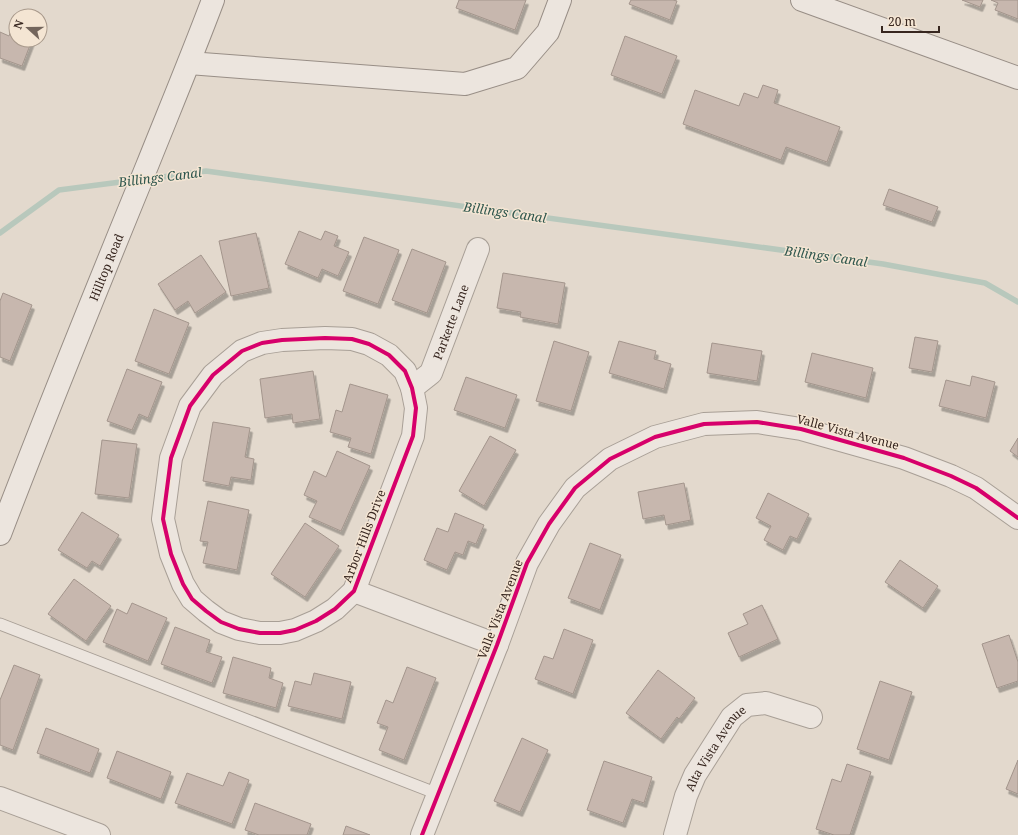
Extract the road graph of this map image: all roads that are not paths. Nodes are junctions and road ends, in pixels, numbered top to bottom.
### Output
1 (213, 0) edge
2 (560, 0) edge
3 (802, 0) edge
4 (826, 4) edge
5 (189, 63) junction
6 (1018, 78) edge
7 (478, 249) dead end
8 (412, 388) junction
9 (1018, 518) edge
10 (0, 534) edge
11 (354, 591) junction
12 (0, 624) edge
13 (497, 645) junction
14 (811, 717) dead end
15 (438, 794) junction
16 (0, 798) edge
17 (99, 835) edge
18 (422, 835) edge
19 (675, 835) edge

1 - 5 street, Hilltop Road
2 - 5 street
3 - 4 street
4 - 6 street
5 - 10 street, Hilltop Road
7 - 8 street, Parkette Lane
8 - 11 street, Arbor Hills Drive
8 - 11 street, Arbor Hills Drive
9 - 13 street, Valle Vista Avenue
11 - 13 street, Arbor Hills Drive
12 - 15 lane
13 - 15 street, Valle Vista Avenue
14 - 19 street, Alta Vista Avenue
15 - 18 street, Valle Vista Avenue
16 - 17 street

